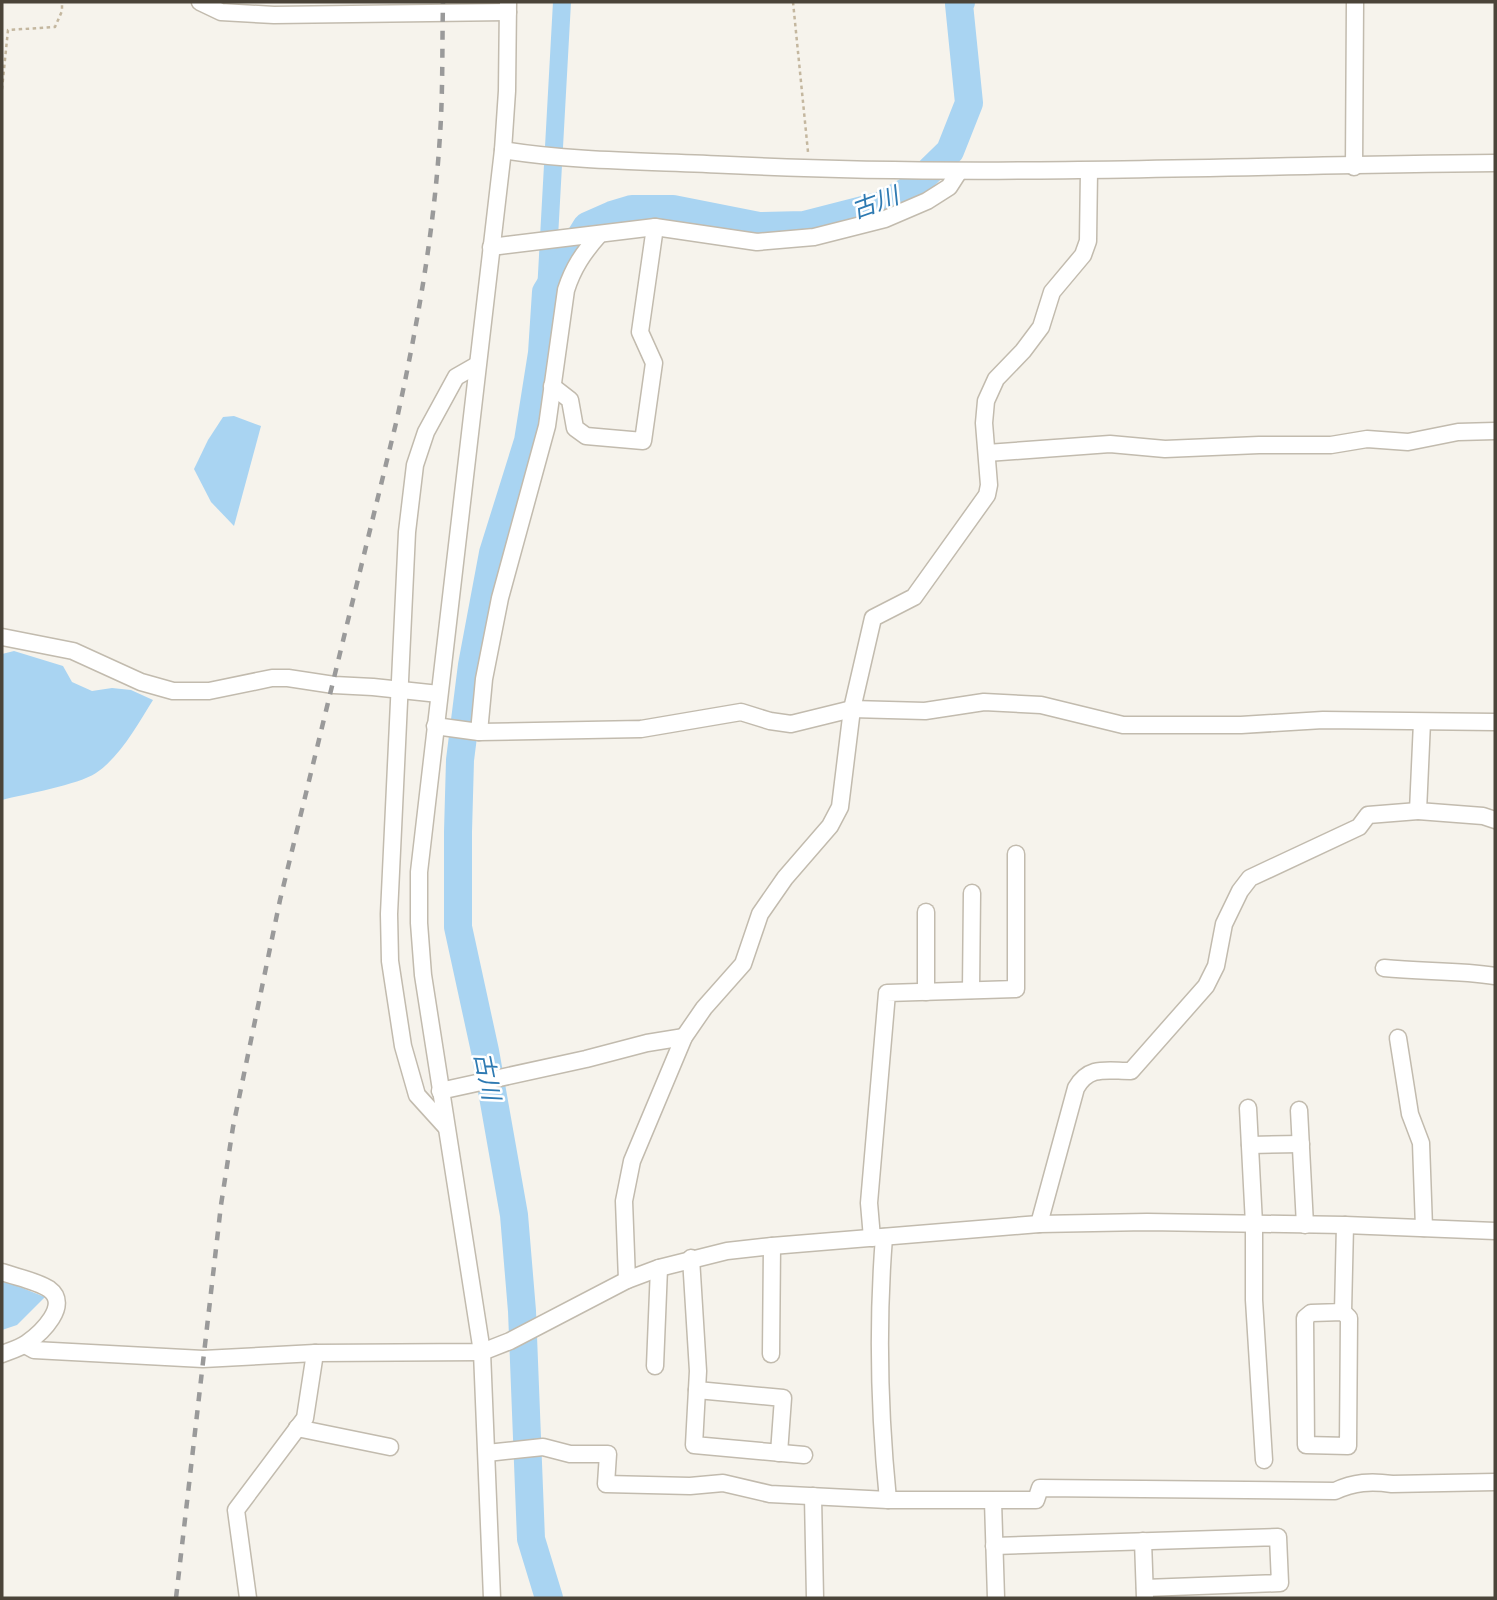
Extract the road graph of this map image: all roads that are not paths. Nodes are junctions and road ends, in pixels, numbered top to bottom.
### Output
1 (200, 2) edge
2 (1355, 2) edge
3 (508, 7) edge
4 (340, 8) edge
5 (503, 150) junction
6 (1495, 163) edge
7 (1354, 167) junction
8 (1089, 171) junction
9 (954, 172) junction
10 (655, 228) junction
11 (596, 235) junction
12 (491, 247) junction
13 (477, 366) junction
14 (552, 386) junction
15 (1495, 431) edge
16 (987, 453) junction
17 (2, 637) edge
18 (400, 690) junction
19 (439, 694) junction
20 (852, 709) junction
21 (1423, 722) junction
22 (1495, 722) edge
23 (443, 727) junction
24 (477, 731) junction
25 (1418, 811) junction
26 (1495, 820) edge
27 (1016, 854) dead end
28 (972, 893) dead end
29 (926, 912) dead end
30 (1384, 968) dead end
31 (1495, 976) edge
32 (971, 990) junction
33 (926, 992) junction
34 (684, 1037) junction
35 (1398, 1038) dead end
36 (440, 1091) junction
37 (1248, 1108) dead end
38 (1299, 1110) dead end
39 (446, 1127) junction
40 (1301, 1144) junction
41 (1250, 1145) junction
42 (1039, 1224) junction
43 (1254, 1224) junction
44 (1305, 1225) junction
45 (1345, 1225) junction
46 (1424, 1228) junction
47 (1495, 1231) edge
48 (878, 1237) junction
49 (772, 1245) junction
50 (691, 1258) junction
51 (659, 1268) junction
52 (2, 1272) edge
53 (627, 1280) junction
54 (1343, 1312) junction
55 (25, 1345) junction
56 (482, 1352) junction
57 (314, 1353) junction
58 (2, 1354) edge
59 (771, 1354) dead end
60 (655, 1366) dead end
61 (697, 1390) junction
62 (296, 1428) junction
63 (390, 1447) dead end
64 (486, 1453) junction
65 (779, 1453) junction
66 (804, 1455) dead end
67 (1264, 1460) dead end
68 (1495, 1482) edge
69 (813, 1496) junction
70 (888, 1500) junction
71 (993, 1501) junction
72 (1143, 1541) junction
73 (994, 1546) junction
74 (1145, 1593) edge
75 (248, 1598) edge
76 (492, 1598) edge
77 (815, 1598) edge
78 (996, 1598) edge

1 - 4 street
2 - 7 street
3 - 4 street
3 - 5 street
5 - 9 street
5 - 12 street
6 - 7 street
7 - 8 street
8 - 9 street
8 - 16 street
9 - 10 street
10 - 11 street
10 - 14 street
11 - 12 street
11 - 14 street
12 - 13 street
13 - 18 street
13 - 19 street
14 - 24 street
15 - 16 street
16 - 20 street
17 - 18 street
18 - 19 street
18 - 39 street
19 - 23 street
20 - 21 street
20 - 24 street
20 - 34 street
21 - 22 street
21 - 25 street
23 - 24 street
23 - 36 street
25 - 26 street
25 - 42 street
27 - 32 street
28 - 32 street
29 - 33 street
30 - 31 street
32 - 33 street
33 - 48 street
34 - 36 street
34 - 53 street
35 - 46 street
36 - 39 street
37 - 41 street
38 - 40 street
39 - 56 street
40 - 41 street
40 - 44 street
41 - 43 street
42 - 43 street
42 - 48 street
43 - 44 street
43 - 67 street
44 - 45 street
45 - 46 street
45 - 54 street
46 - 47 street
48 - 49 street
48 - 70 street
49 - 50 street
49 - 59 street
50 - 51 street
50 - 61 street
51 - 53 street
51 - 60 street
52 - 55 street
53 - 56 street
54 - 54 street
55 - 57 street
55 - 58 street
56 - 57 street
56 - 64 street
57 - 62 street
61 - 65 street
61 - 65 street
62 - 63 street
62 - 75 street
64 - 69 street
64 - 76 street
65 - 66 street
68 - 71 street
69 - 70 street
69 - 77 street
70 - 71 street
71 - 73 street
72 - 73 street
72 - 74 street
72 - 74 street
73 - 78 street

